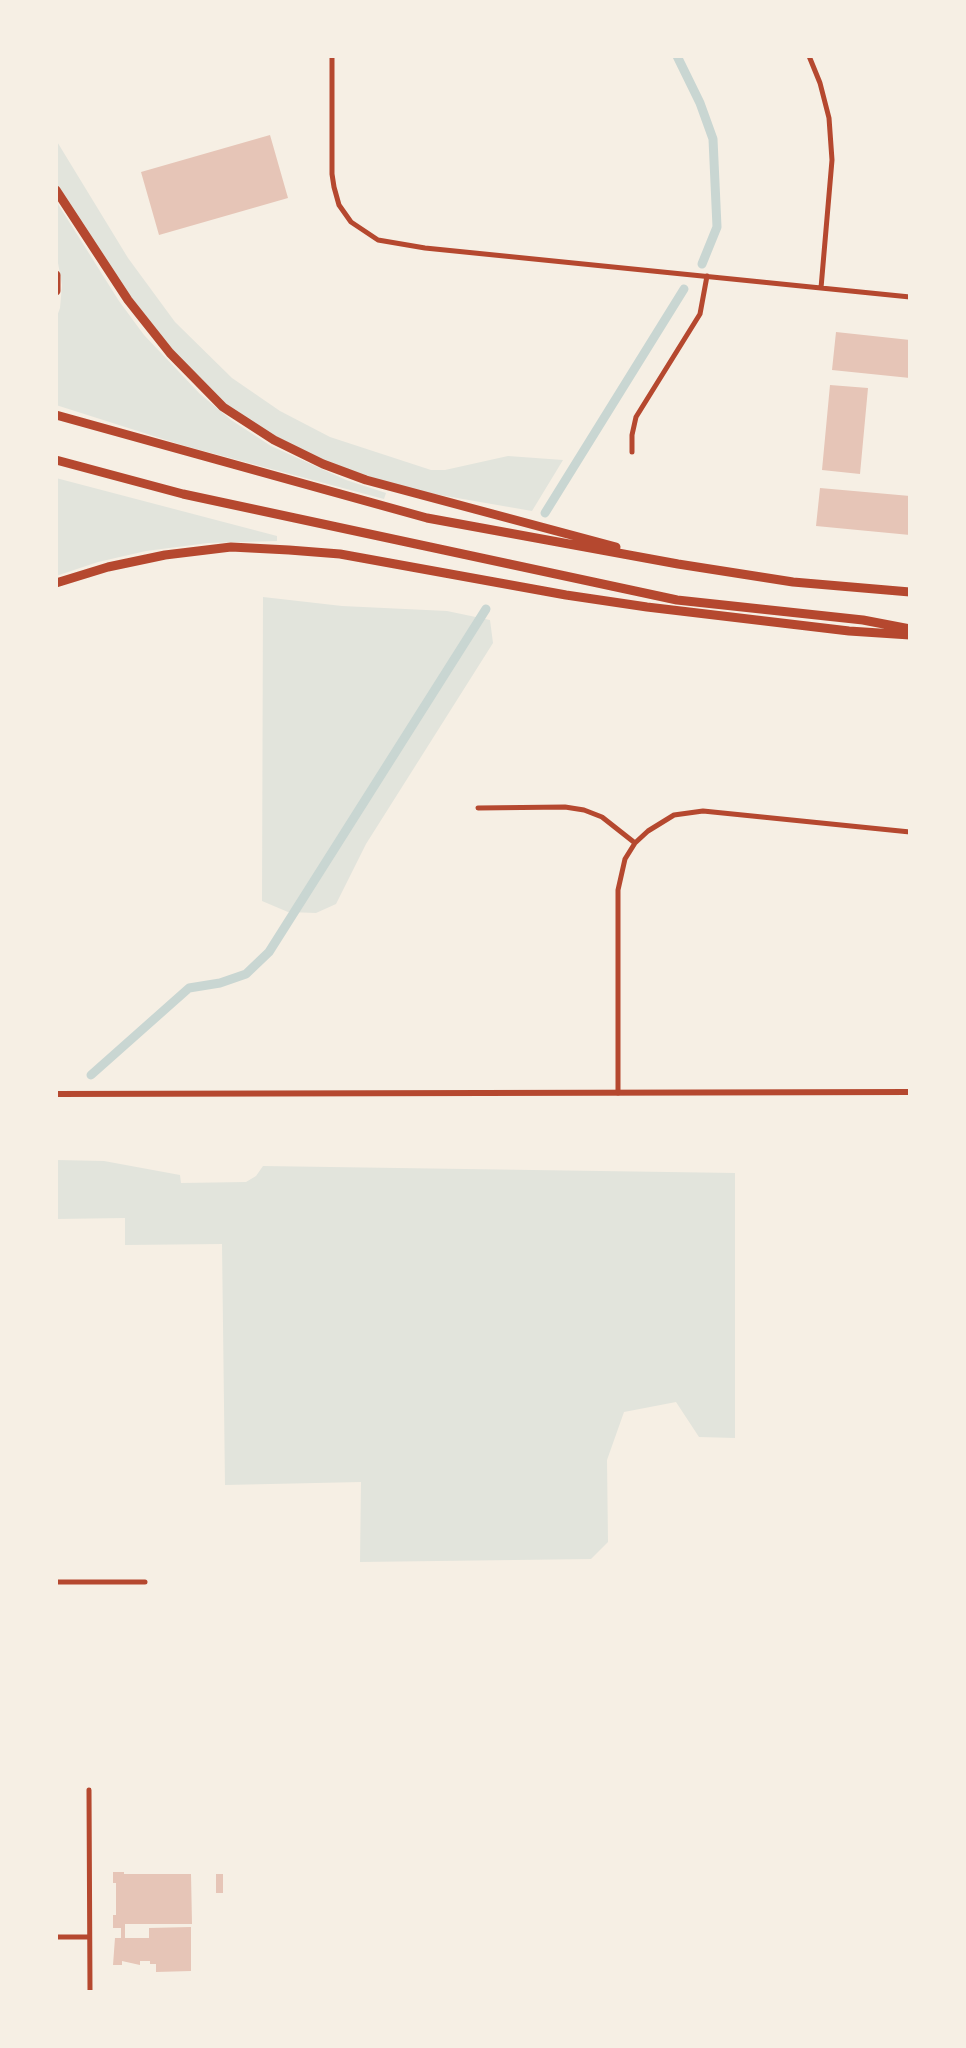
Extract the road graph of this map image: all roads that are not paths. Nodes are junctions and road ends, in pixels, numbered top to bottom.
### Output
1 (332, 56) edge
2 (809, 56) edge
3 (56, 190) edge
4 (56, 275) edge
5 (707, 276) junction
6 (821, 289) junction
7 (56, 291) edge
8 (910, 297) edge
9 (56, 415) edge
10 (632, 452) dead end
11 (56, 460) edge
12 (678, 564) junction
13 (56, 583) edge
14 (910, 592) edge
15 (910, 629) edge
16 (910, 635) edge
17 (478, 808) dead end
18 (910, 832) edge
19 (635, 843) junction
20 (910, 1092) edge
21 (618, 1093) junction
22 (56, 1094) edge
23 (145, 1582) dead end
24 (56, 1583) edge
25 (89, 1790) dead end
26 (56, 1937) edge
27 (89, 1937) junction
28 (90, 1992) edge

1 - 5 street
2 - 6 street
3 - 12 highway
4 - 7 highway
5 - 6 street
5 - 10 street
6 - 8 street
9 - 12 highway
11 - 15 highway
12 - 14 highway
13 - 16 highway
17 - 19 street
18 - 19 street
19 - 21 street
20 - 21 street
21 - 22 street
23 - 24 street
25 - 27 street
26 - 27 street
27 - 28 street

